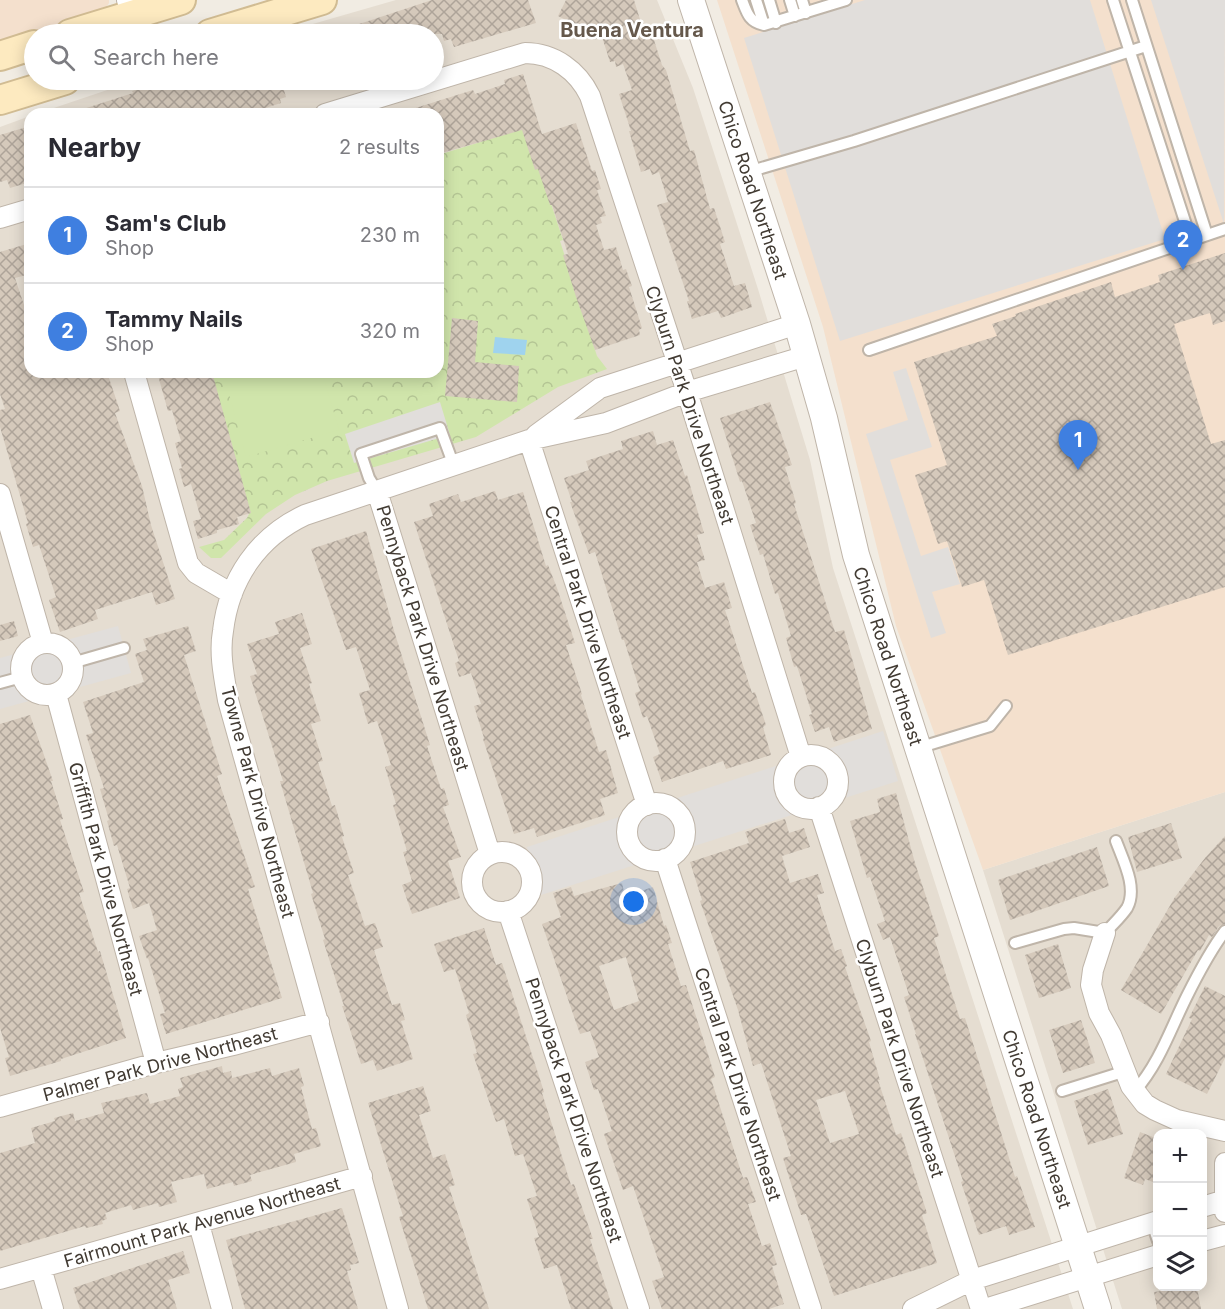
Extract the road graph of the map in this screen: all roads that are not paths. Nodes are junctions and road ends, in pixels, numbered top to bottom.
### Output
1 (181, 0) edge
2 (322, 0) edge
3 (691, 0) edge
4 (742, 0) edge
5 (756, 0) edge
6 (769, 0) edge
7 (790, 0) edge
8 (802, 0) edge
9 (1113, 0) edge
10 (1132, 0) edge
11 (840, 1) edge
12 (825, 3) edge
13 (801, 15) junction
14 (133, 17) edge
15 (107, 24) edge
16 (243, 24) edge
17 (770, 24) junction
18 (1146, 46) junction
19 (24, 48) edge
20 (1130, 51) junction
21 (0, 56) edge
22 (444, 77) edge
23 (32, 90) edge
24 (402, 90) edge
25 (0, 100) edge
26 (344, 108) edge
27 (748, 172) junction
28 (24, 211) edge
29 (0, 218) edge
30 (1225, 229) edge
31 (1207, 235) junction
32 (1191, 240) junction
33 (797, 324) junction
34 (868, 350) dead end
35 (806, 356) junction
36 (678, 363) junction
37 (136, 378) edge
38 (687, 392) junction
39 (529, 440) junction
40 (454, 466) junction
41 (377, 491) junction
42 (0, 494) edge
43 (232, 594) junction
44 (43, 644) junction
45 (124, 648) dead end
46 (72, 663) junction
47 (22, 677) junction
48 (0, 683) edge
49 (56, 694) junction
50 (1006, 706) dead end
51 (917, 748) junction
52 (801, 757) junction
53 (647, 805) junction
54 (819, 807) junction
55 (1116, 841) dead end
56 (490, 854) junction
57 (665, 860) junction
58 (508, 911) junction
59 (1225, 931) edge
60 (1105, 933) junction
61 (1015, 943) dead end
62 (319, 1022) junction
63 (156, 1063) junction
64 (1126, 1071) junction
65 (1062, 1091) dead end
66 (1135, 1091) junction
67 (0, 1106) edge
68 (1225, 1131) edge
69 (1225, 1163) edge
70 (362, 1176) junction
71 (1225, 1200) edge
72 (1207, 1206) edge
73 (1225, 1212) edge
74 (199, 1224) junction
75 (1153, 1229) edge
76 (1225, 1235) edge
77 (1207, 1240) edge
78 (1077, 1245) junction
79 (1153, 1257) edge
80 (41, 1268) junction
81 (1088, 1277) junction
82 (0, 1279) edge
83 (972, 1280) junction
84 (53, 1309) edge
85 (222, 1309) edge
86 (398, 1309) edge
87 (639, 1309) edge
88 (811, 1309) edge
89 (913, 1309) edge
90 (983, 1309) edge
91 (1098, 1309) edge

1 - 14 main road
2 - 16 main road
3 - 27 street, Chico Road Northeast
4 - 17 lane
5 - 17 lane
6 - 17 lane
7 - 13 lane
8 - 13 lane
9 - 20 lane
10 - 18 lane
11 - 12 lane
12 - 13 lane
13 - 17 lane
14 - 15 main road
18 - 20 lane
18 - 31 lane
19 - 21 main road
20 - 27 lane
20 - 32 lane
22 - 36 street, Clyburn Park Drive Northeast
23 - 25 main road
24 - 26 street, Clyburn Park Drive Northeast
27 - 33 street, Chico Road Northeast
28 - 29 street
30 - 31 lane
31 - 32 lane
32 - 34 lane
33 - 35 street, Chico Road Northeast
33 - 36 street, Towne Park Drive Northeast
35 - 38 street, Towne Park Drive Northeast
35 - 51 street, Chico Road Northeast
36 - 38 street, Clyburn Park Drive Northeast
36 - 39 street, Towne Park Drive Northeast
37 - 43 street
38 - 39 street, Towne Park Drive Northeast
38 - 52 street, Clyburn Park Drive Northeast
39 - 40 street, Towne Park Drive Northeast
39 - 53 street, Central Park Drive Northeast
40 - 41 street, Towne Park Drive Northeast
40 - 41 lane
41 - 43 street, Towne Park Drive Northeast
41 - 56 street, Pennyback Park Drive Northeast
42 - 44 street
43 - 62 street, Towne Park Drive Northeast
44 - 46 street
44 - 47 street
45 - 46 lane
46 - 49 street
47 - 48 lane
47 - 49 street
49 - 63 street, Griffith Park Drive Northeast
50 - 51 lane
51 - 78 street, Chico Road Northeast
52 - 54 street
52 - 54 street
53 - 57 street
53 - 57 street
54 - 83 street, Clyburn Park Drive Northeast
55 - 60 lane
56 - 58 street
56 - 58 street
57 - 88 street, Central Park Drive Northeast
58 - 87 street, Pennyback Park Drive Northeast
59 - 66 lane
60 - 61 lane
60 - 64 street
62 - 63 street, Palmer Park Drive Northeast
62 - 70 street, Towne Park Drive Northeast
63 - 67 street, Palmer Park Drive Northeast
64 - 65 lane
64 - 66 street
66 - 68 street
69 - 71 street
70 - 74 street, Fairmount Park Avenue Northeast
70 - 86 street, Towne Park Drive Northeast
71 - 72 street
71 - 73 street
74 - 80 street, Fairmount Park Avenue Northeast
74 - 85 street
75 - 78 street
76 - 77 street
78 - 81 street, Chico Road Northeast
78 - 83 street
79 - 81 street
80 - 82 street, Fairmount Park Avenue Northeast
80 - 84 street
81 - 90 street
81 - 91 street, Chico Road Northeast
83 - 89 street
83 - 90 street, Clyburn Park Drive Northeast

